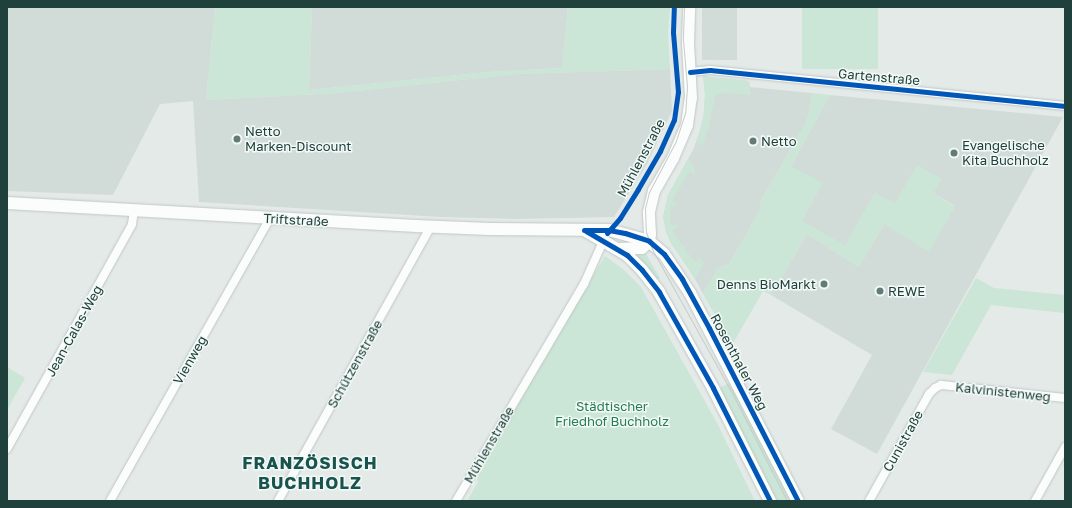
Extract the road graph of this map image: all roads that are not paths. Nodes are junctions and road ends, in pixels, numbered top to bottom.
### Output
1 (689, 7) edge
2 (690, 72) junction
3 (1065, 106) edge
4 (7, 203) edge
5 (134, 211) junction
6 (270, 218) junction
7 (431, 226) junction
8 (606, 235) junction
9 (649, 241) junction
10 (620, 249) junction
11 (941, 386) joint
12 (1065, 398) edge
13 (1065, 447) edge
14 (7, 449) edge
15 (110, 501) edge
16 (278, 501) edge
17 (456, 501) edge
18 (770, 501) edge
19 (798, 501) edge
20 (869, 501) edge
21 (1035, 501) edge

1 - 2 main road, Mühlenstraße
2 - 3 street, Gartenstraße
2 - 9 main road, Mühlenstraße
4 - 5 main road, Triftstraße
5 - 6 main road, Triftstraße
5 - 14 street, Jean-Calas-Weg
6 - 7 main road, Triftstraße
6 - 15 street, Vienweg
7 - 8 main road, Triftstraße
7 - 16 street, Schützenstraße
8 - 9 main road, Triftstraße
8 - 10 main road, Triftstraße
8 - 17 street, Mühlenstraße
9 - 10 main road
9 - 19 main road, Rosenthaler Weg
10 - 18 main road
11 - 12 street, Kalvinistenweg
11 - 20 street, Cunistraße
13 - 21 street

